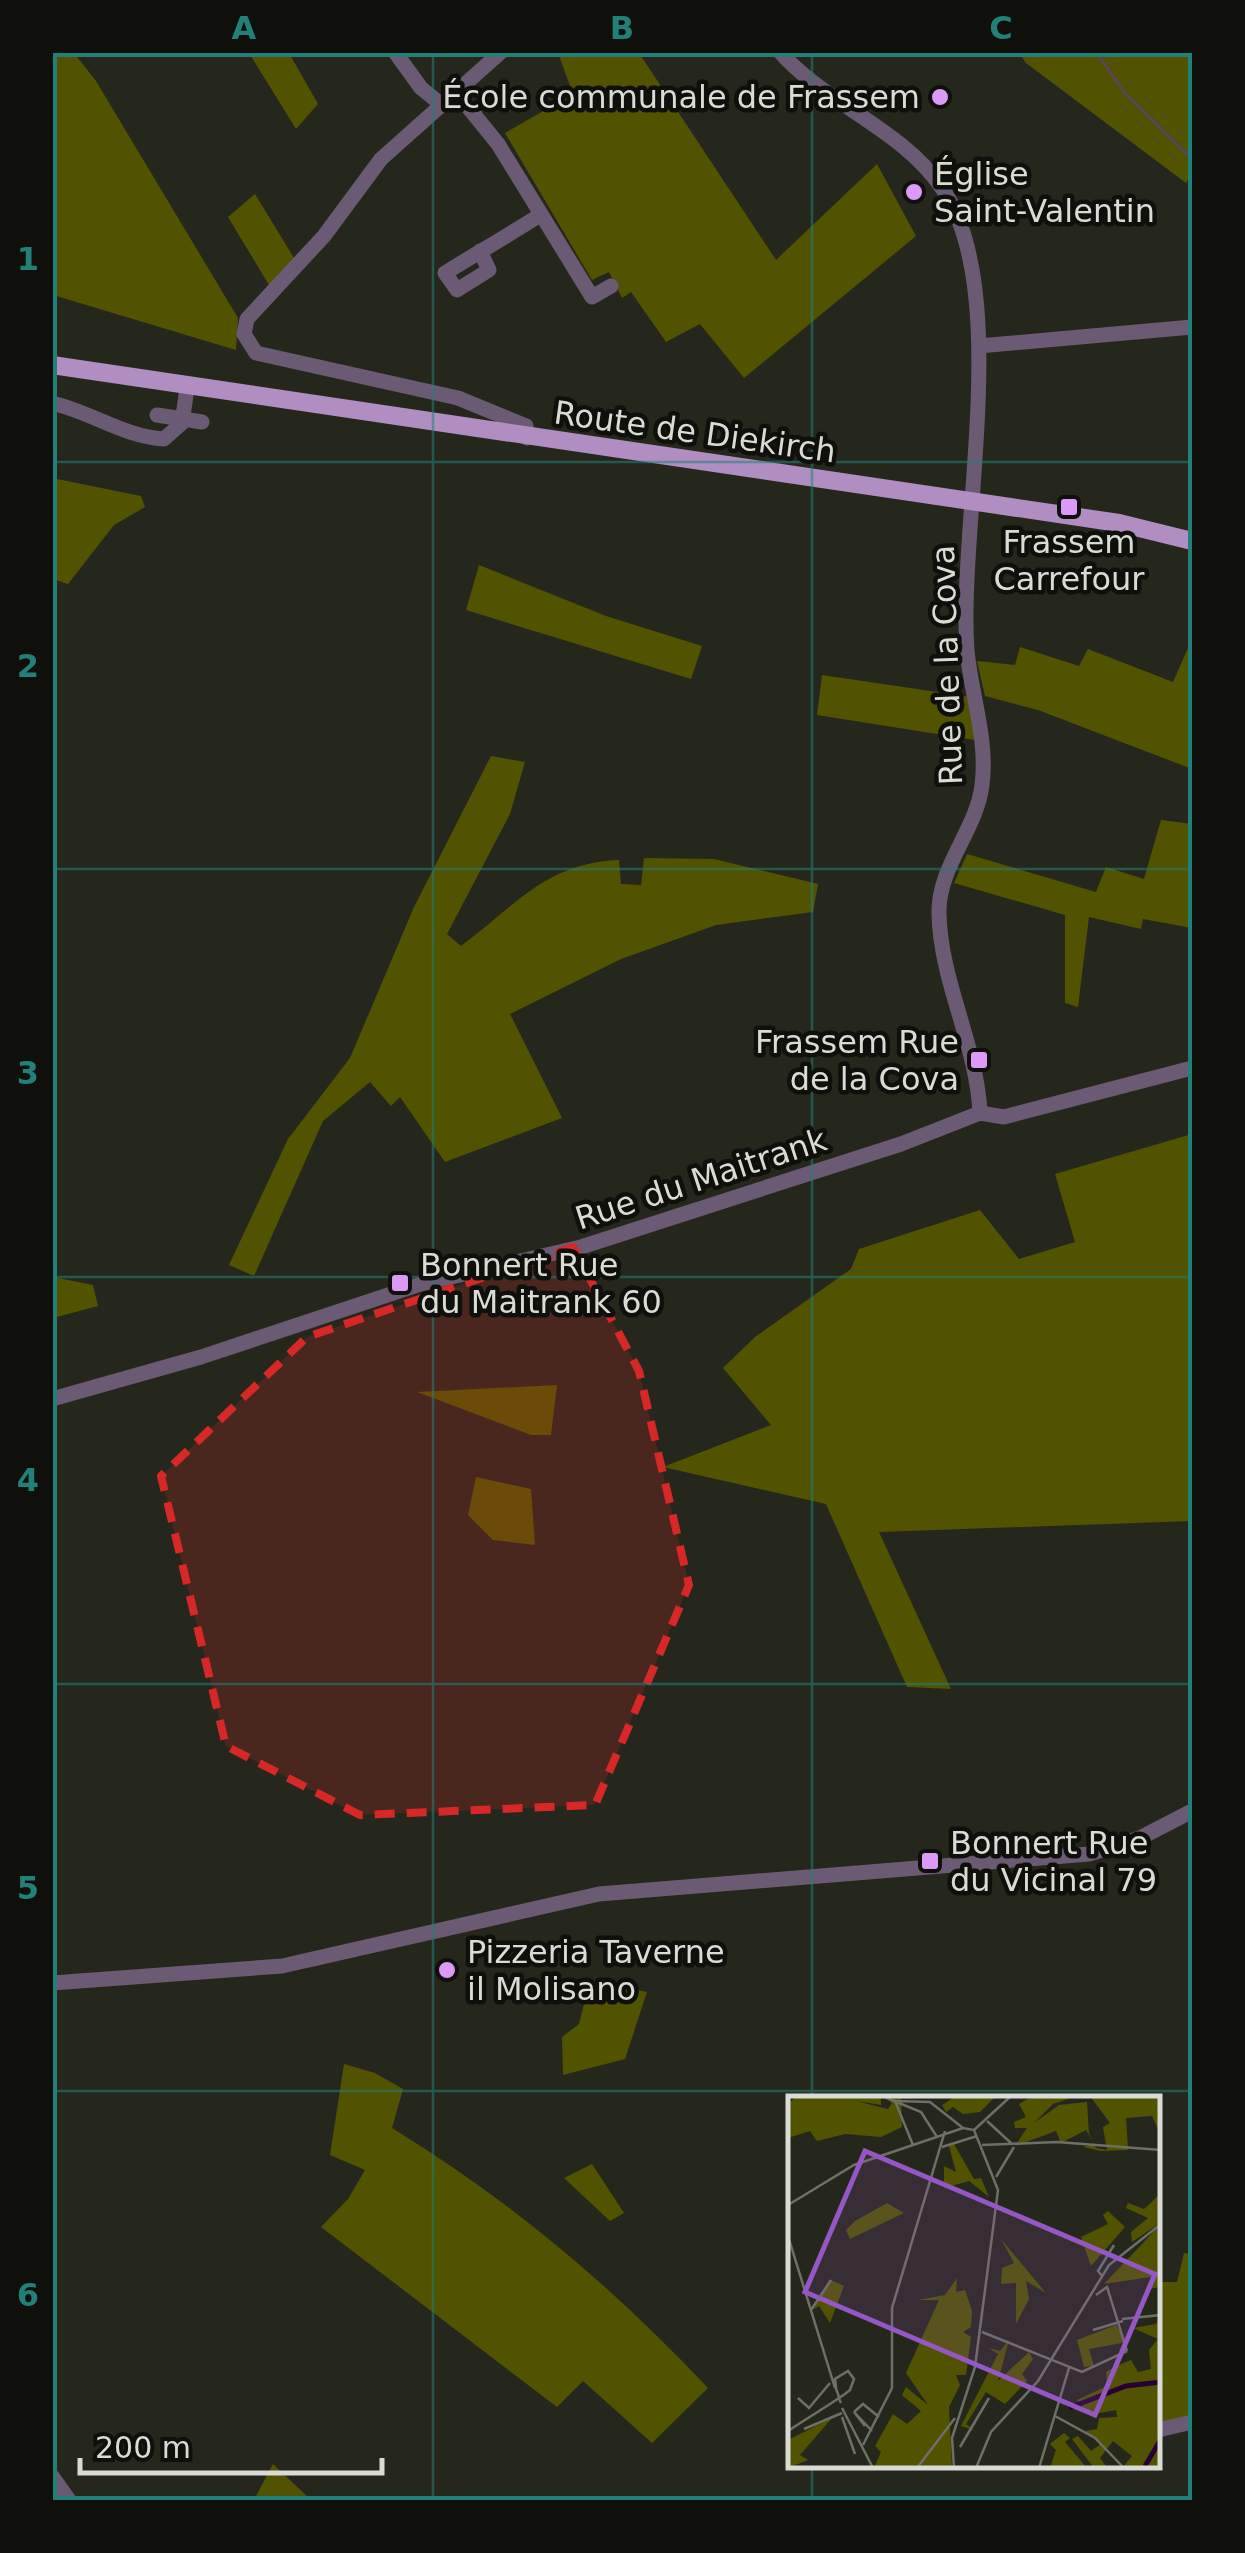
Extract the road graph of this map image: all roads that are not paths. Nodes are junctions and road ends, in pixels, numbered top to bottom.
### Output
1 (395, 52) edge
2 (502, 52) edge
3 (780, 52) edge
4 (455, 91) junction
5 (442, 105) junction
6 (540, 215) junction
7 (480, 251) dead end
8 (611, 286) dead end
9 (1192, 326) edge
10 (979, 346) junction
11 (52, 365) edge
12 (187, 388) junction
13 (52, 403) edge
14 (157, 416) dead end
15 (184, 418) junction
16 (202, 422) dead end
17 (527, 438) junction
18 (969, 502) junction
19 (1192, 541) edge
20 (1192, 1068) edge
21 (980, 1113) junction
22 (52, 1399) edge
23 (1192, 1811) edge
24 (52, 1983) edge
25 (1192, 2422) edge
26 (1160, 2430) edge
27 (52, 2476) edge
28 (69, 2500) edge

1 - 5 street
2 - 4 street
3 - 10 street, Rue de la Cova
4 - 5 street
4 - 6 street
5 - 17 street
6 - 7 street
6 - 8 street
9 - 10 street
10 - 18 street, Rue de la Cova
11 - 12 main road, Route de Diekirch
12 - 15 street
12 - 17 main road, Route de Diekirch
13 - 15 street
14 - 15 street
15 - 16 street
17 - 18 main road, Route de Diekirch
18 - 19 main road, Route de Diekirch
18 - 21 street, Rue de la Cova
20 - 21 street, Rue du Maitrank
21 - 22 street, Rue du Maitrank
23 - 24 street
25 - 26 street
27 - 28 street

